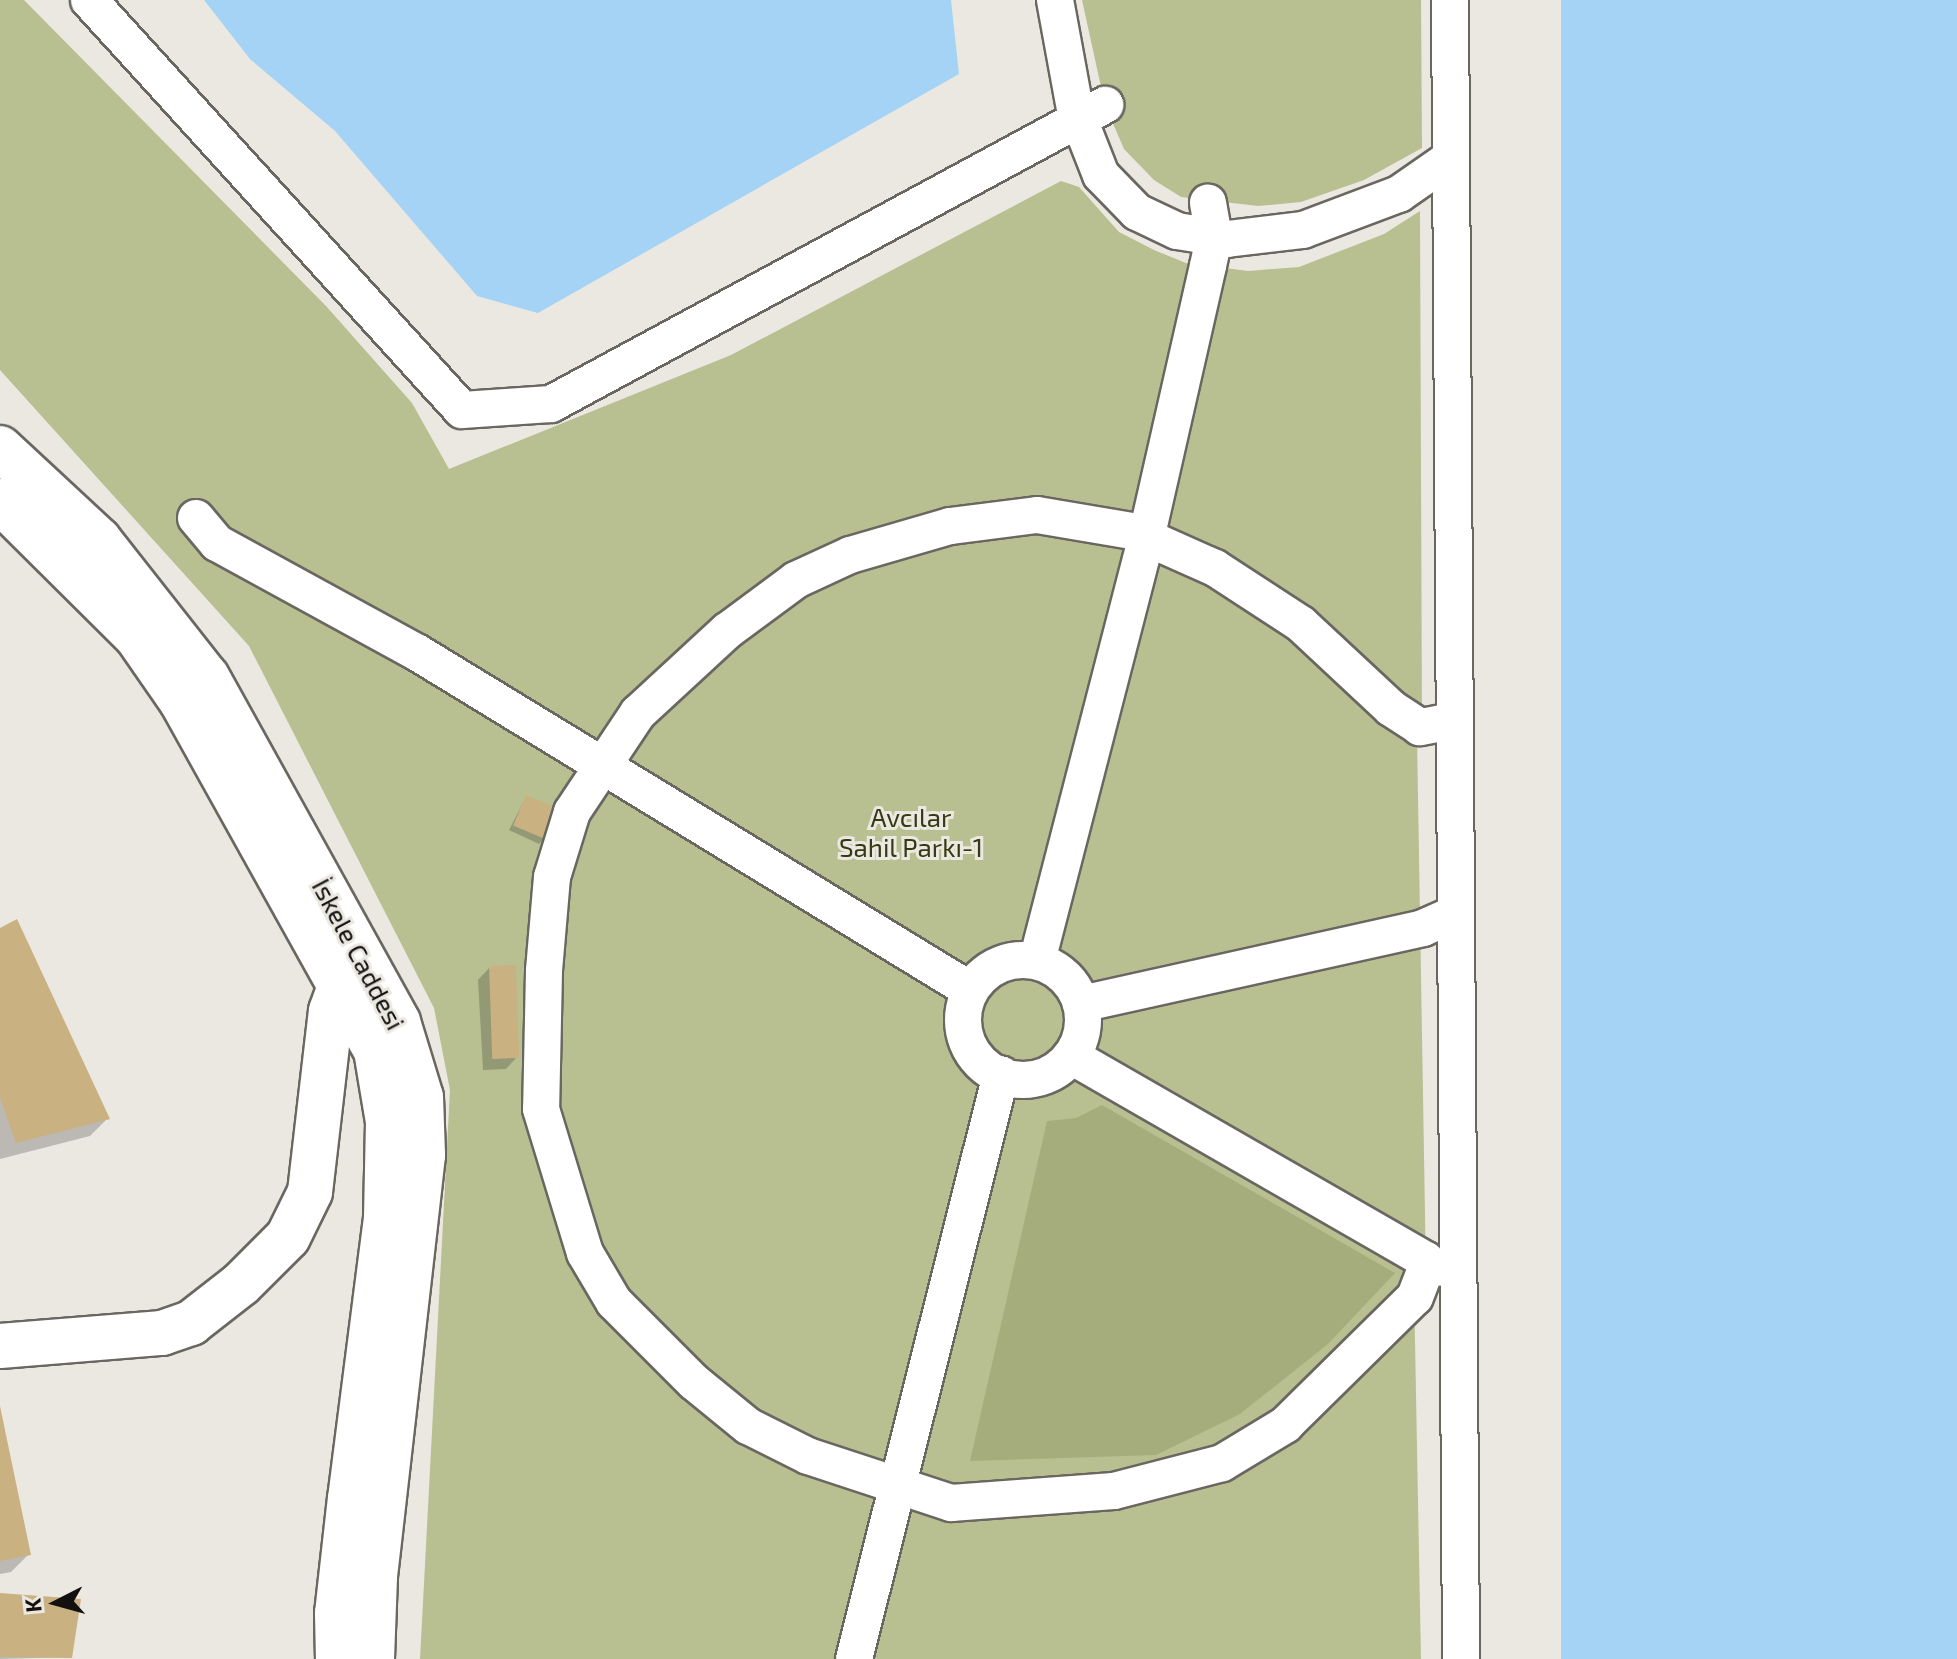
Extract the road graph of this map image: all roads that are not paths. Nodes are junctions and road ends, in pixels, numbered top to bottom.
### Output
1 (89, 0) edge
2 (1055, 0) edge
3 (1450, 0) edge
4 (1093, 114) junction
5 (1448, 160) junction
6 (1211, 220) junction
7 (0, 448) edge
8 (0, 501) edge
9 (196, 518) dead end
10 (1146, 537) junction
11 (1452, 721) junction
12 (600, 764) junction
13 (1454, 914) junction
14 (1037, 961) junction
15 (354, 973) junction
16 (970, 990) junction
17 (1081, 1004) junction
18 (1071, 1056) junction
19 (1001, 1074) junction
20 (1441, 1268) junction
21 (0, 1346) edge
22 (897, 1488) junction
23 (338, 1659) edge
24 (372, 1659) edge
25 (854, 1659) edge
26 (1461, 1659) edge

1 - 4 street
2 - 4 street
3 - 5 street
4 - 6 street
5 - 6 street
5 - 11 street
6 - 10 street
7 - 15 main road, İskele Caddesi
8 - 15 main road, İskele Caddesi
9 - 12 street
10 - 11 street
10 - 12 street
10 - 14 street
11 - 13 street
12 - 16 street
12 - 22 street
13 - 17 street
13 - 20 street
14 - 16 street
14 - 17 street
15 - 21 main road
15 - 23 main road, İskele Caddesi
15 - 24 main road, İskele Caddesi
16 - 19 street
17 - 18 street
18 - 19 street
18 - 20 street
19 - 22 street
20 - 22 street
20 - 26 street
22 - 25 street

